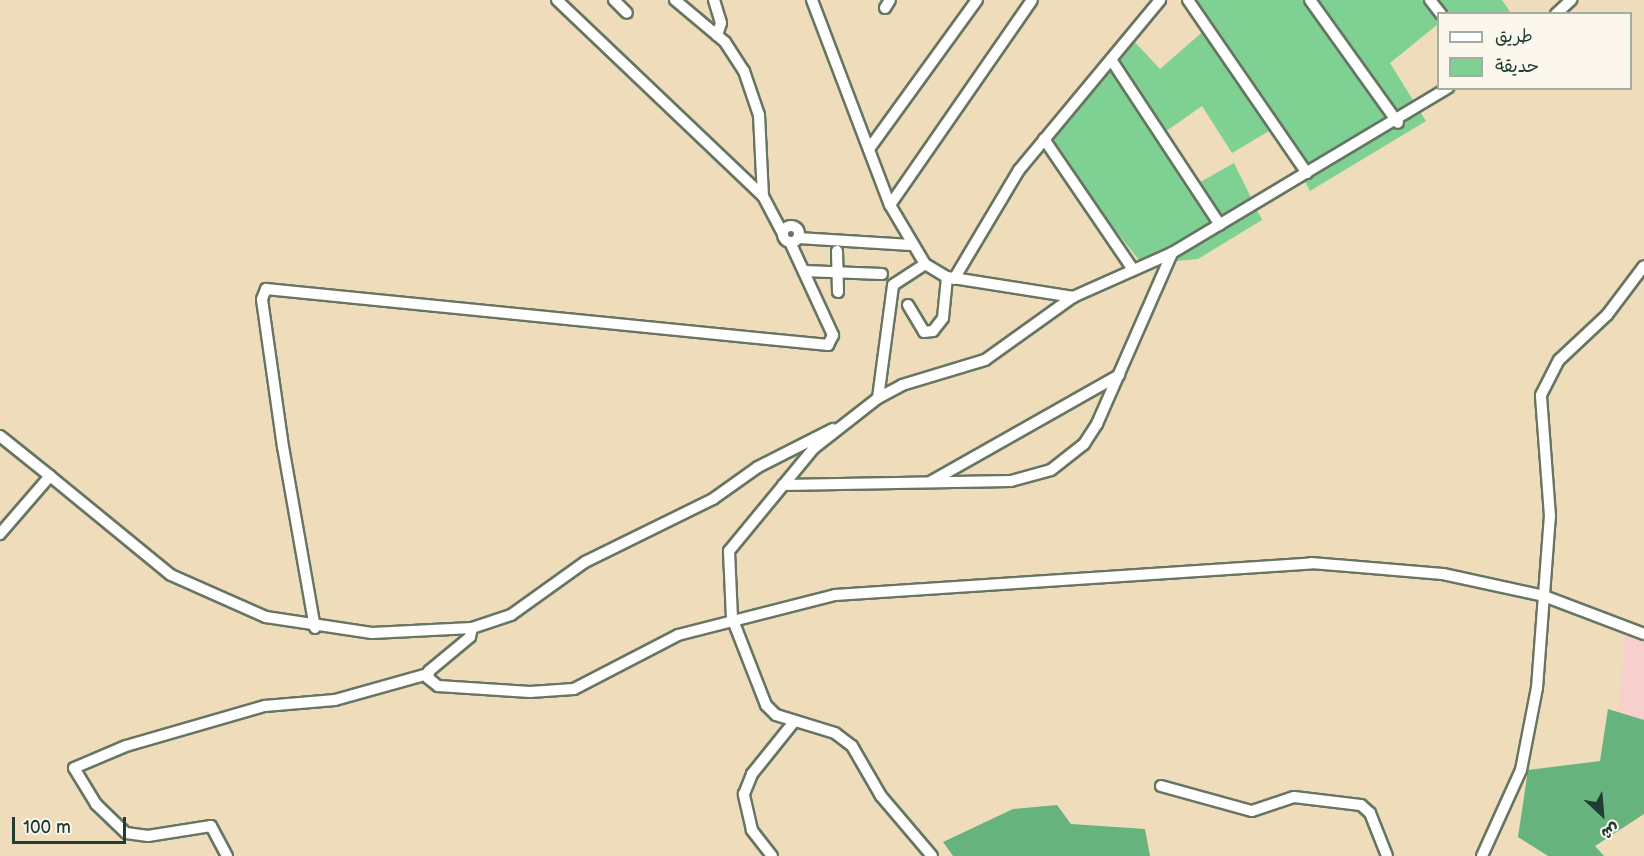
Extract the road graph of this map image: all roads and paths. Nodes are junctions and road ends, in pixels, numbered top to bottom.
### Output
1 (557, 0) edge
2 (614, 0) edge
3 (675, 0) edge
4 (714, 0) edge
5 (812, 0) edge
6 (977, 0) edge
7 (1032, 0) edge
8 (1160, 0) edge
9 (1188, 0) edge
10 (1310, 0) edge
11 (1430, 0) edge
12 (1571, 0) edge
13 (1439, 12) edge
14 (1558, 12) edge
15 (627, 13) dead end
16 (717, 35) junction
17 (1112, 61) junction
18 (1445, 90) edge
19 (1398, 123) junction
20 (1044, 139) junction
21 (870, 149) junction
22 (1307, 173) junction
23 (763, 196) junction
24 (890, 206) junction
25 (1220, 225) junction
26 (794, 240) junction
27 (911, 245) junction
28 (837, 251) dead end
29 (1172, 253) junction
30 (925, 264) junction
31 (1644, 266) edge
32 (1132, 268) junction
33 (804, 271) junction
34 (838, 272) junction
35 (882, 273) dead end
36 (951, 278) junction
37 (838, 292) dead end
38 (1073, 297) junction
39 (908, 304) dead end
40 (1119, 375) junction
41 (878, 398) junction
42 (839, 427) junction
43 (0, 436) edge
44 (50, 476) junction
45 (930, 482) junction
46 (783, 485) junction
47 (0, 534) edge
48 (1544, 596) junction
49 (732, 618) junction
50 (315, 628) junction
51 (472, 628) junction
52 (1644, 634) edge
53 (428, 674) junction
54 (793, 723) junction
55 (1161, 786) dead end
56 (227, 856) edge
57 (772, 856) edge
58 (932, 856) edge
59 (1388, 856) edge
60 (1482, 856) edge

1 - 23 street
2 - 15 street
3 - 16 street
4 - 16 street
5 - 21 street
6 - 21 street
7 - 24 street
8 - 17 street
9 - 22 street
10 - 19 street
11 - 13 street
12 - 14 street
16 - 23 street
17 - 20 street
17 - 25 street
18 - 19 street
19 - 22 street
20 - 32 street
20 - 36 street
21 - 24 street
22 - 25 street
23 - 26 street
24 - 27 street
25 - 29 street
26 - 27 street
26 - 33 street
27 - 30 street
28 - 34 street
29 - 32 street
29 - 40 street
30 - 36 street
30 - 41 street
31 - 48 street
32 - 38 street
33 - 34 street
33 - 50 street
34 - 35 street
34 - 37 street
36 - 38 street
36 - 39 street
38 - 41 street
40 - 45 street
40 - 45 street
41 - 42 street
42 - 46 street
42 - 51 street
43 - 44 street
44 - 47 street
44 - 50 street
45 - 46 street
46 - 49 street
48 - 49 street
48 - 52 street
48 - 60 street
49 - 53 street
49 - 54 street
50 - 51 street
51 - 53 street
53 - 56 street
54 - 57 street
54 - 58 street
55 - 59 street

